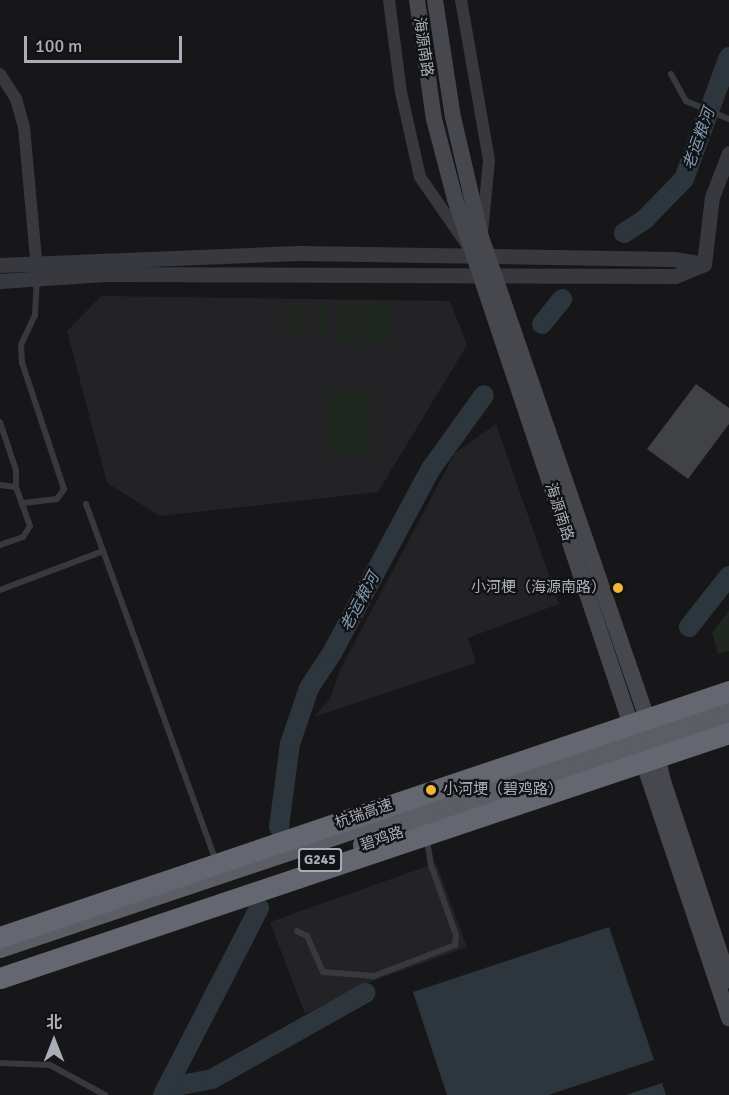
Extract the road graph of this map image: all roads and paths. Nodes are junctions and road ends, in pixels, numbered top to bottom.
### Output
1 (389, 0) edge
2 (417, 0) edge
3 (435, 0) edge
4 (461, 0) edge
5 (0, 74) edge
6 (671, 74) dead end
7 (728, 118) edge
8 (729, 153) edge
9 (481, 237) junction
10 (481, 257) junction
11 (36, 261) junction
12 (704, 264) junction
13 (0, 265) edge
14 (487, 276) junction
15 (37, 277) junction
16 (0, 281) edge
17 (0, 423) edge
18 (0, 485) edge
19 (16, 487) junction
20 (24, 503) junction
21 (86, 504) dead end
22 (0, 545) edge
23 (103, 551) junction
24 (0, 590) edge
25 (729, 691) edge
26 (729, 703) edge
27 (729, 721) edge
28 (729, 733) edge
29 (645, 740) junction
30 (422, 825) junction
31 (220, 874) junction
32 (297, 931) dead end
33 (0, 937) edge
34 (0, 948) edge
35 (0, 968) edge
36 (0, 978) edge
37 (729, 980) edge
38 (729, 1018) edge
39 (0, 1063) edge
40 (105, 1095) edge

1 - 10 street
2 - 10 main road, 海源南路
3 - 9 main road, 海源南路
4 - 9 street
5 - 11 street
6 - 7 lane
8 - 12 street
9 - 10 main road, 海源南路
10 - 11 street
10 - 12 street
10 - 14 main road, 海源南路
11 - 13 street
11 - 15 street
12 - 14 street
14 - 15 street
14 - 29 main road, 海源南路
15 - 16 street
15 - 20 lane
17 - 19 lane
18 - 19 lane
19 - 20 lane
20 - 22 lane
21 - 23 lane
23 - 24 lane
23 - 31 lane
25 - 33 highway, 杭瑞高速, bridge
26 - 29 highway, 碧鸡路 / G245
27 - 29 highway, 碧鸡路 / G245
28 - 36 highway, bridge
29 - 30 highway, 碧鸡路 / G245
29 - 31 highway, 碧鸡路 / G245
29 - 37 main road, 海源南路
29 - 38 main road, 海源南路
30 - 32 lane
30 - 35 highway, 碧鸡路 / G245
31 - 34 highway, 碧鸡路 / G245
39 - 40 lane

